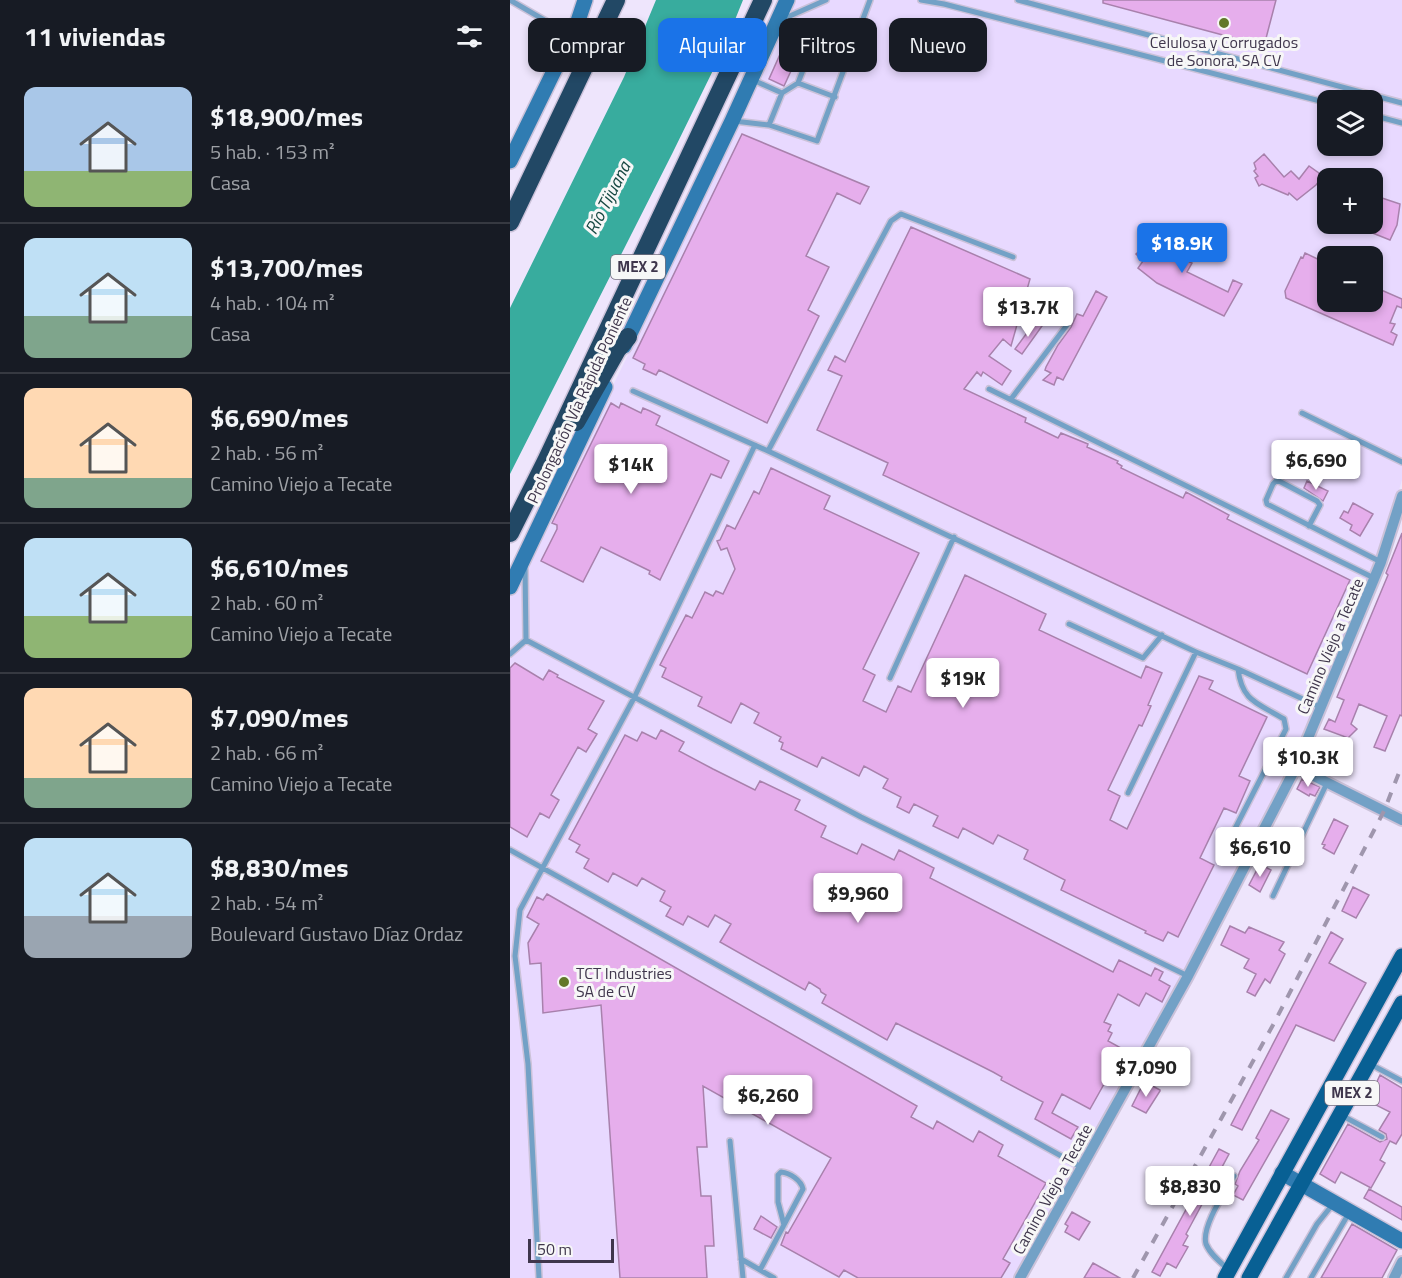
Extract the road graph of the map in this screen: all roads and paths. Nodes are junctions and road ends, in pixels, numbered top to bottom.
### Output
1 (510, 0) edge
2 (585, 0) edge
3 (616, 0) edge
4 (763, 0) edge
5 (787, 0) edge
6 (826, 0) edge
7 (870, 0) edge
8 (921, 0) edge
9 (1018, 0) edge
10 (542, 18) edge
11 (578, 18) edge
12 (864, 18) edge
13 (776, 26) junction
14 (779, 27) edge
15 (552, 72) edge
16 (802, 72) edge
17 (844, 72) edge
18 (751, 80) junction
19 (798, 83) junction
20 (782, 93) junction
21 (835, 97) junction
22 (1317, 100) edge
23 (1402, 103) edge
24 (1383, 118) edge
25 (732, 121) junction
26 (1402, 123) edge
27 (769, 125) junction
28 (514, 141) edge
29 (510, 161) edge
30 (510, 222) edge
31 (1013, 257) dead end
32 (1067, 325) dead end
33 (628, 337) junction
34 (989, 389) dead end
35 (633, 391) dead end
36 (1011, 399) junction
37 (1302, 412) dead end
38 (755, 446) junction
39 (768, 451) junction
40 (546, 460) junction
41 (1402, 462) edge
42 (1402, 496) edge
43 (1309, 526) junction
44 (510, 533) edge
45 (954, 537) junction
46 (525, 557) junction
47 (1381, 562) junction
48 (1374, 578) junction
49 (510, 587) edge
50 (1069, 624) dead end
51 (1162, 635) junction
52 (526, 640) junction
53 (1196, 652) junction
54 (510, 654) edge
55 (1238, 669) junction
56 (890, 678) dead end
57 (634, 698) junction
58 (1320, 707) junction
59 (1296, 767) junction
60 (1327, 783) junction
61 (1128, 793) dead end
62 (1402, 820) edge
63 (510, 850) edge
64 (1222, 854) dead end
65 (543, 869) junction
66 (1274, 896) dead end
67 (1402, 956) edge
68 (1188, 976) junction
69 (1402, 1003) edge
70 (1369, 1063) junction
71 (1402, 1081) edge
72 (1340, 1115) junction
73 (1382, 1137) dead end
74 (730, 1141) dead end
75 (1081, 1167) junction
76 (1282, 1173) junction
77 (1233, 1176) dead end
78 (1302, 1184) junction
79 (1333, 1203) junction
80 (1350, 1212) junction
81 (784, 1226) junction
82 (1402, 1241) edge
83 (741, 1259) junction
84 (1402, 1262) edge
85 (760, 1270) junction
86 (1227, 1274) edge
87 (539, 1278) edge
88 (743, 1278) edge
89 (774, 1278) edge
90 (1020, 1278) edge
91 (1249, 1278) edge
92 (1286, 1278) edge
93 (1311, 1278) edge
94 (1394, 1278) edge

1 - 10 lane
2 - 11 main road
3 - 30 highway
4 - 40 highway, MEX 2
5 - 13 main road, Prolongación Vía Rápida Poniente
6 - 13 lane
7 - 12 lane
8 - 22 lane
9 - 23 lane
13 - 14 lane
13 - 18 main road, Prolongación Vía Rápida Poniente
15 - 28 main road
16 - 19 lane
17 - 21 lane
18 - 20 lane
18 - 25 main road, Prolongación Vía Rápida Poniente
19 - 20 lane
19 - 21 lane
20 - 27 lane
21 - 27 lane
24 - 26 lane
25 - 27 lane
25 - 33 main road, Prolongación Vía Rápida Poniente
28 - 29 main road
31 - 39 lane
32 - 36 lane
33 - 40 highway
33 - 46 main road, Prolongación Vía Rápida Poniente
34 - 36 lane
35 - 38 lane
36 - 48 lane
37 - 41 lane
38 - 39 lane
38 - 57 lane
39 - 45 lane
40 - 44 highway, MEX 2
42 - 47 street, Camino Viejo a Tecate
43 - 43 lane
43 - 47 lane
45 - 51 lane
45 - 56 lane
46 - 49 main road, Prolongación Vía Rápida Poniente
46 - 52 lane
47 - 48 street, Camino Viejo a Tecate
48 - 58 street, Camino Viejo a Tecate
50 - 51 lane
51 - 53 lane
52 - 54 lane
52 - 57 lane
53 - 55 lane
53 - 61 lane
55 - 58 lane
55 - 64 lane
57 - 65 lane
57 - 68 lane
58 - 59 street, Camino Viejo a Tecate
59 - 60 street
59 - 68 street, Camino Viejo a Tecate
60 - 62 street
60 - 66 lane
63 - 65 lane
65 - 75 lane
65 - 87 lane
67 - 76 main road, MEX 2
68 - 75 street, Camino Viejo a Tecate
69 - 70 main road, MEX 2
70 - 71 lane
70 - 72 main road, MEX 2
72 - 73 lane
72 - 78 main road, MEX 2
74 - 83 lane
75 - 90 street, Camino Viejo a Tecate
76 - 78 main road
76 - 86 main road, MEX 2
77 - 86 lane
78 - 79 main road
78 - 91 main road, MEX 2
79 - 80 main road
79 - 92 lane
80 - 82 main road
80 - 93 lane
81 - 81 lane
81 - 85 lane
83 - 85 lane
83 - 88 lane
84 - 94 street
85 - 89 lane

